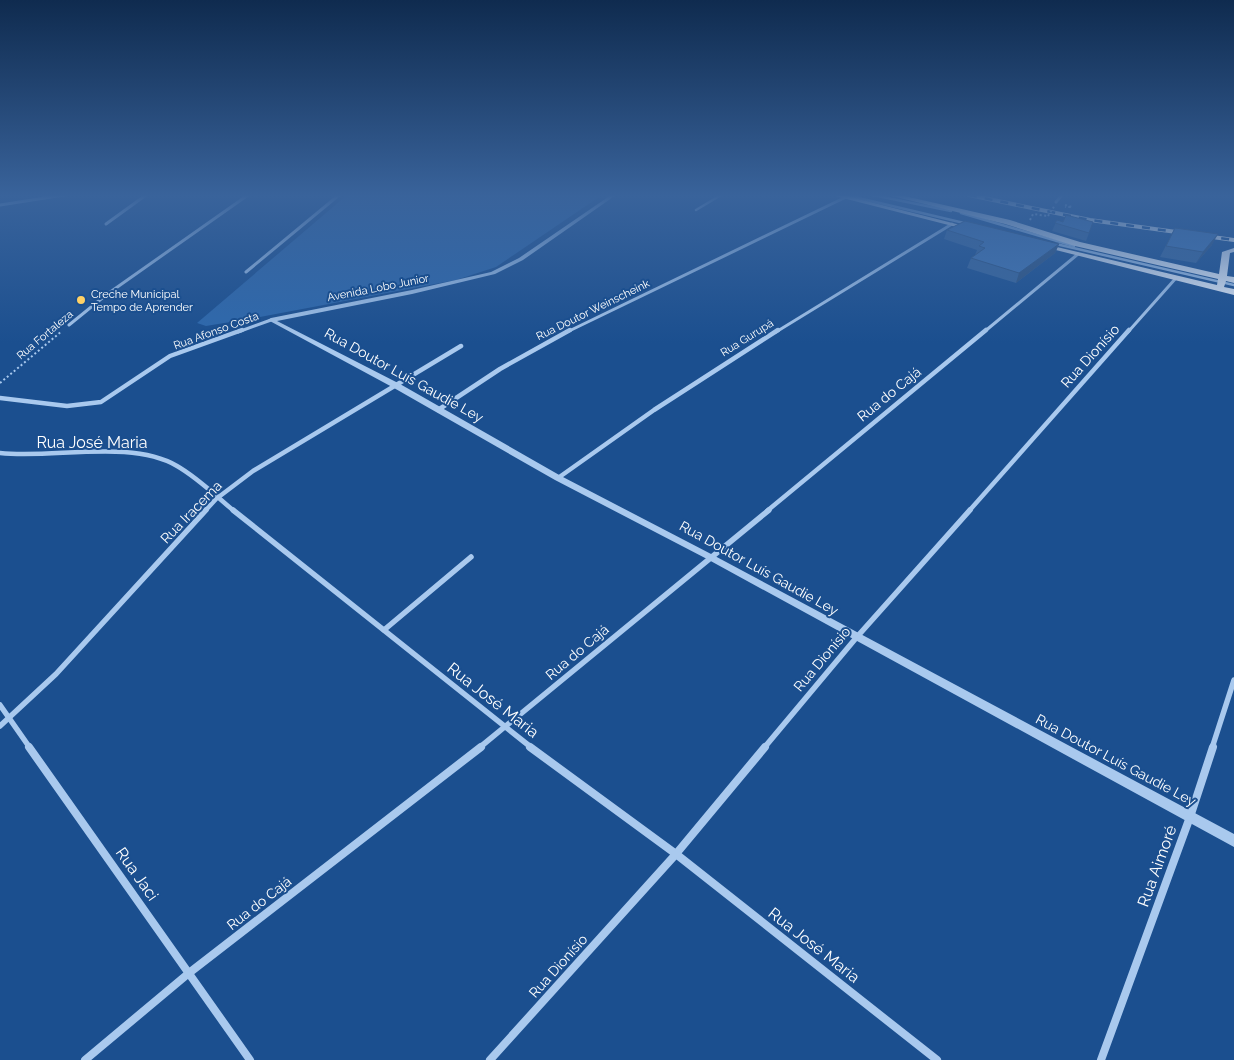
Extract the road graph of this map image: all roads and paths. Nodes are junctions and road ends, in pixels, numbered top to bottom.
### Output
1 (178, 244) edge
2 (279, 244) edge
3 (542, 244) edge
4 (746, 244) edge
5 (918, 244) edge
6 (1044, 244) edge
7 (1053, 244) edge
8 (1067, 244) edge
9 (1080, 244) edge
10 (1234, 250) edge
11 (1092, 252) junction
12 (1078, 254) junction
13 (246, 272) dead end
14 (1176, 278) junction
15 (1234, 280) edge
16 (1222, 283) junction
17 (1234, 284) edge
18 (1234, 292) edge
19 (271, 320) junction
20 (69, 325) joint
21 (461, 346) dead end
22 (0, 383) edge
23 (397, 386) junction
24 (0, 398) edge
25 (438, 410) junction
26 (0, 454) edge
27 (558, 478) junction
28 (216, 499) junction
29 (471, 557) dead end
30 (710, 557) junction
31 (384, 630) junction
32 (856, 638) junction
33 (1234, 680) edge
34 (0, 705) edge
35 (10, 717) junction
36 (0, 726) edge
37 (505, 728) junction
38 (1190, 817) junction
39 (1234, 841) edge
40 (676, 854) junction
41 (190, 973) junction
42 (85, 1060) edge
43 (250, 1060) edge
44 (490, 1060) edge
45 (937, 1060) edge
46 (1101, 1060) edge

1 - 20 street, Rua Fortaleza
2 - 13 street
3 - 19 street, Avenida Lobo Junior
4 - 25 street, Rua Doutor Weinscheink
5 - 27 street, Rua Gurupá
6 - 12 main road
7 - 11 lane
8 - 11 lane
9 - 16 main road
10 - 16 main road
11 - 16 lane
12 - 14 main road
12 - 30 street, Rua do Cajá
14 - 16 main road
14 - 32 street, Rua Dionísio
15 - 16 main road
16 - 17 lane
16 - 18 main road
19 - 23 street, Rua Doutor Luís Gaudie Ley
19 - 24 street, Rua Afonso Costa
20 - 22 path, Rua Fortaleza
21 - 23 street, Rua Iracema
23 - 25 street, Rua Doutor Luís Gaudie Ley
23 - 28 street, Rua Iracema
25 - 27 street, Rua Doutor Luís Gaudie Ley
26 - 28 street, Rua José Maria
27 - 30 street, Rua Doutor Luís Gaudie Ley
28 - 31 street, Rua José Maria
28 - 35 street, Rua Iracema
29 - 31 street
30 - 32 street, Rua Doutor Luís Gaudie Ley
30 - 37 street, Rua do Cajá
31 - 37 street, Rua José Maria
32 - 38 street, Rua Doutor Luís Gaudie Ley
32 - 40 street, Rua Dionísio
33 - 38 street, Rua Aimoré
34 - 35 street, Rua Jaci
35 - 36 street, Rua Iracema
35 - 41 street, Rua Jaci
37 - 40 street, Rua José Maria
37 - 41 street, Rua do Cajá
38 - 39 street, Rua Doutor Luís Gaudie Ley
38 - 46 street, Rua Aimoré
40 - 44 street, Rua Dionísio
40 - 45 street, Rua José Maria
41 - 42 street, Rua do Cajá
41 - 43 street, Rua Jaci

